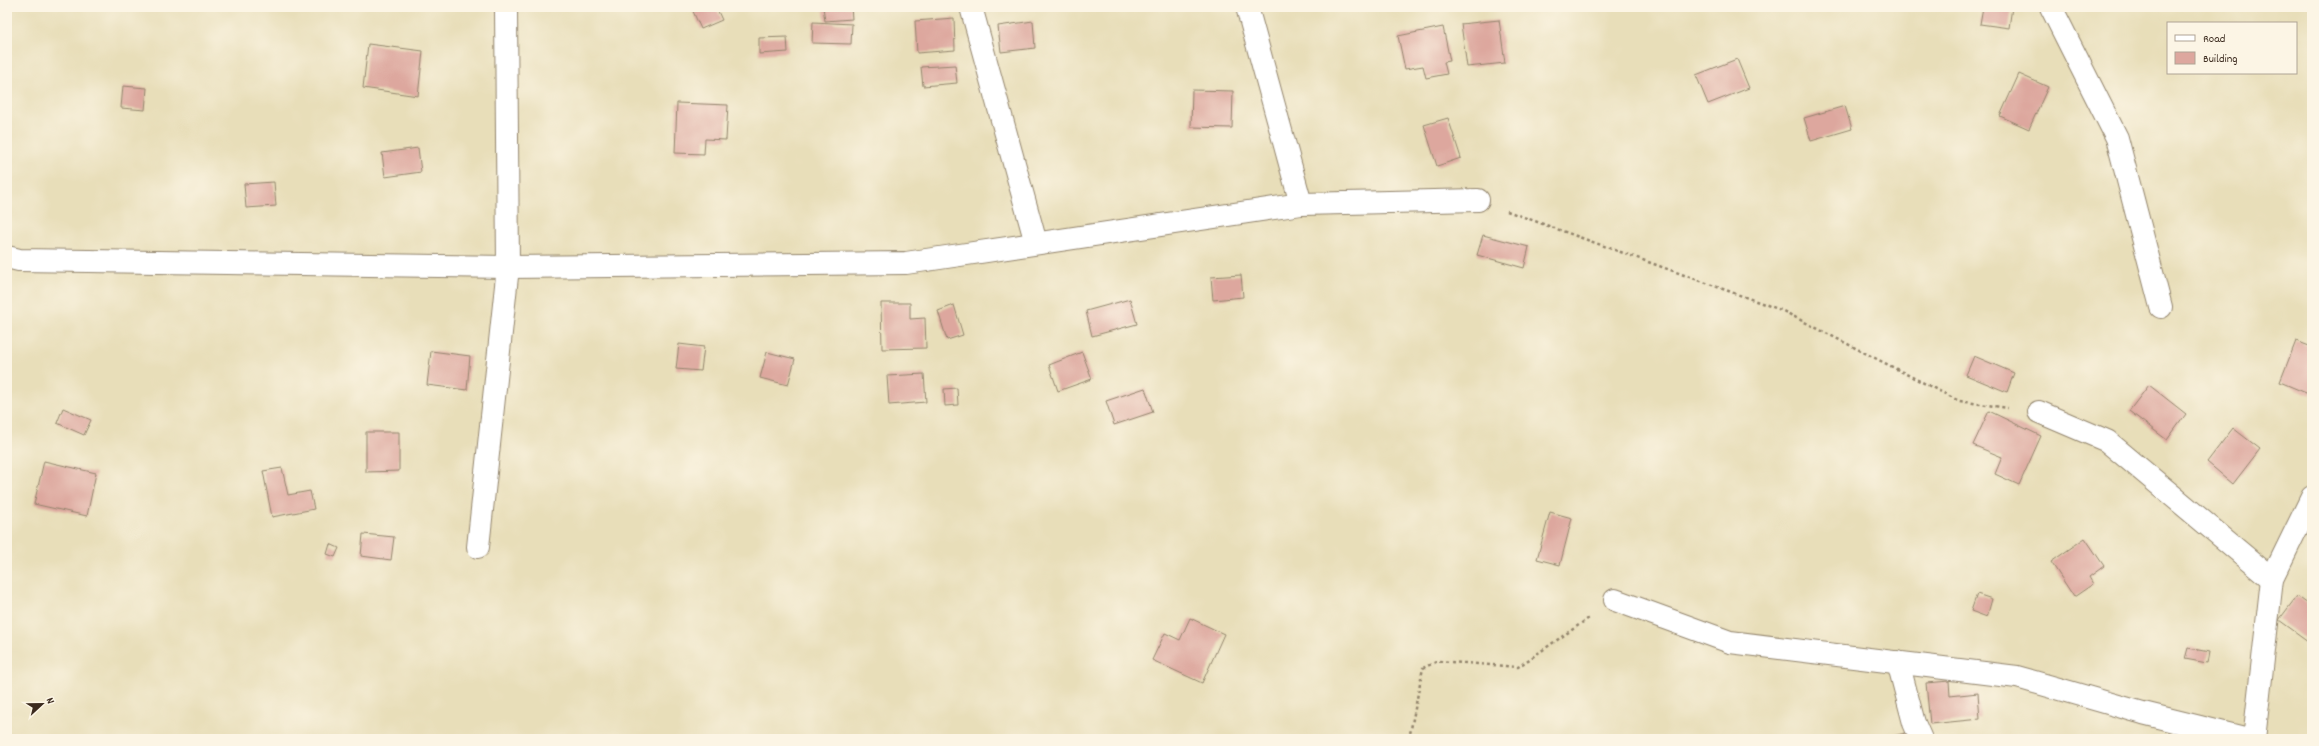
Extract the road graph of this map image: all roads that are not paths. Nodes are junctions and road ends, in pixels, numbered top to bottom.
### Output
1 (506, 7) edge
2 (971, 7) edge
3 (1247, 7) edge
4 (2051, 7) edge
5 (1478, 200) road end
6 (1301, 204) junction
7 (1036, 243) junction
8 (7, 256) edge
9 (508, 267) junction
10 (2161, 307) dead end
11 (2039, 412) road end
12 (2312, 497) edge
13 (478, 547) dead end
14 (2272, 579) junction
15 (1615, 600) road end
16 (1898, 662) junction
17 (1921, 739) edge
18 (2248, 739) edge
19 (2254, 739) edge

1 - 9 street
2 - 7 street
3 - 6 street
4 - 10 street
5 - 6 street
6 - 7 street
7 - 9 street
8 - 9 street
9 - 13 street
11 - 14 street
12 - 14 street
14 - 19 street
15 - 16 street
16 - 17 street
16 - 18 street

